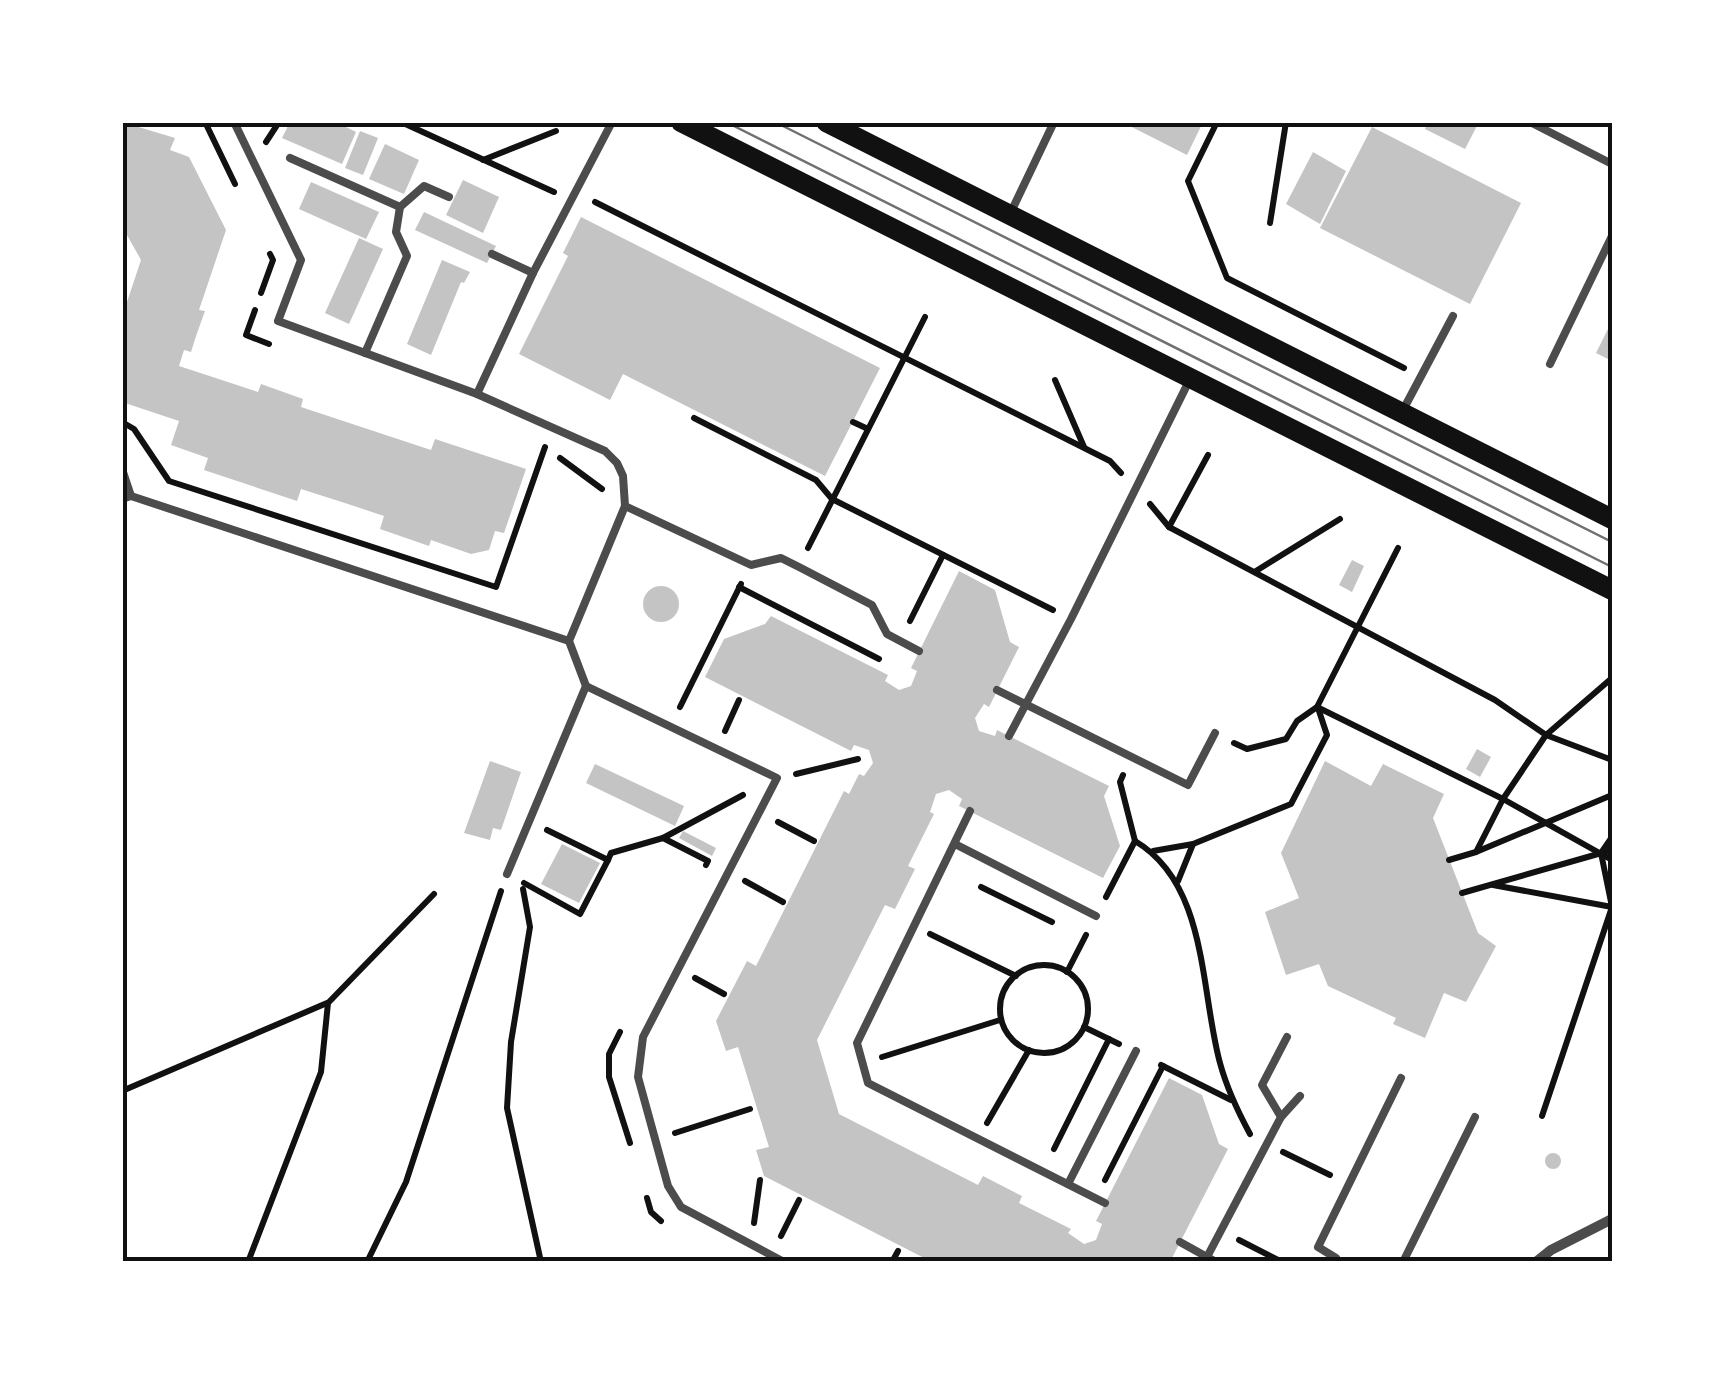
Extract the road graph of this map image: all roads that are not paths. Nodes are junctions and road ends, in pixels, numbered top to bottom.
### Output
1 (234, 122) edge
2 (612, 122) edge
3 (681, 122) edge
4 (826, 122) edge
5 (1054, 122) edge
6 (1530, 122) edge
7 (290, 158) dead end
8 (1612, 164) edge
9 (449, 197) dead end
10 (400, 207) junction
11 (1009, 216) junction
12 (1612, 236) edge
13 (492, 254) dead end
14 (533, 273) junction
15 (1453, 316) dead end
16 (365, 352) junction
17 (1550, 364) dead end
18 (1190, 379) junction
19 (477, 394) junction
20 (1402, 412) junction
21 (122, 470) edge
22 (127, 498) edge
23 (625, 506) junction
24 (1612, 519) edge
25 (1612, 590) edge
26 (569, 641) junction
27 (919, 651) dead end
28 (586, 686) junction
29 (997, 690) dead end
30 (1026, 705) junction
31 (1215, 733) road end
32 (1009, 736) dead end
33 (970, 811) dead end
34 (954, 844) junction
35 (507, 874) road end
36 (1096, 916) dead end
37 (1287, 1037) dead end
38 (1136, 1052) dead end
39 (1401, 1078) dead end
40 (1300, 1096) dead end
41 (1282, 1116) junction
42 (1475, 1117) dead end
43 (1068, 1184) junction
44 (1105, 1203) dead end
45 (1612, 1219) edge
46 (1180, 1242) dead end
47 (1210, 1260) edge
48 (1338, 1260) edge
49 (784, 1262) edge
50 (1403, 1262) edge
51 (1536, 1262) edge

1 - 16 lane
2 - 14 lane
3 - 18 main road
4 - 11 main road
5 - 11 lane
6 - 8 lane
7 - 10 lane
9 - 10 lane
10 - 16 lane
11 - 20 main road
12 - 17 lane
13 - 14 lane
14 - 19 lane
15 - 20 lane
16 - 19 lane
18 - 25 main road
18 - 30 lane
19 - 23 lane
20 - 24 main road
21 - 22 lane
22 - 26 lane
23 - 26 lane
23 - 27 lane
26 - 28 lane
28 - 35 lane
28 - 49 lane
29 - 30 lane
30 - 31 lane
30 - 32 lane
33 - 34 lane
34 - 36 lane
34 - 43 lane
37 - 41 lane
38 - 43 lane
39 - 48 lane
40 - 41 lane
41 - 47 lane
42 - 50 lane
43 - 44 lane
45 - 51 street
46 - 47 lane

